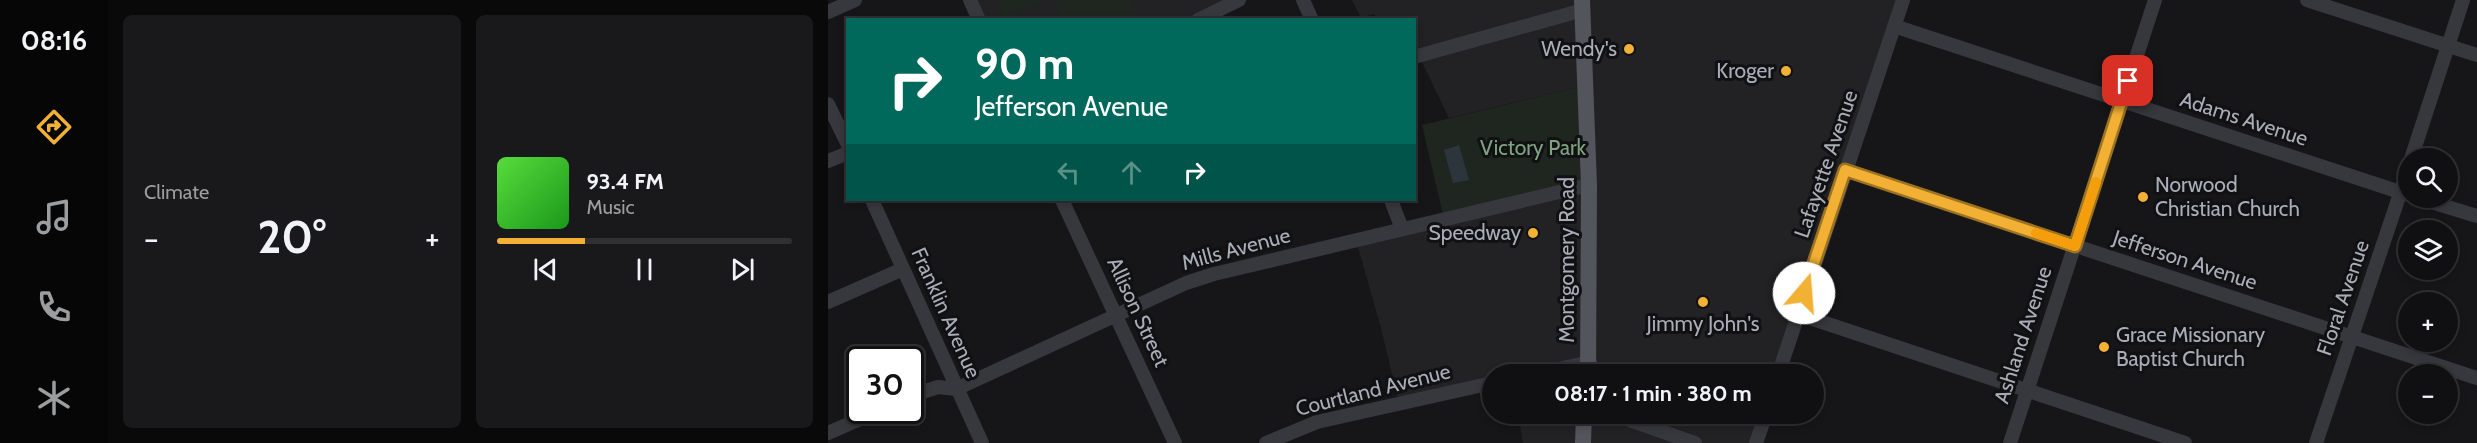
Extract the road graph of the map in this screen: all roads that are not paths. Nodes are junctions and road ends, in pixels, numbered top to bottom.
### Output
1 (855, 0) edge
2 (970, 0) edge
3 (1239, 0) edge
4 (1303, 0) edge
5 (1903, 0) edge
6 (2155, 0) edge
7 (2307, 0) edge
8 (2463, 0) edge
9 (1582, 5) edge
10 (828, 12) edge
11 (978, 18) edge
12 (1202, 18) edge
13 (1311, 18) edge
14 (1894, 26) junction
15 (2447, 45) junction
16 (2477, 55) edge
17 (1416, 56) edge
18 (2122, 102) junction
19 (828, 104) edge
20 (846, 141) edge
21 (2414, 148) edge
22 (846, 154) edge
23 (828, 161) edge
24 (1845, 170) junction
25 (1589, 185) junction
26 (2398, 192) edge
27 (872, 201) edge
28 (1062, 201) edge
29 (1391, 201) edge
30 (2400, 208) edge
31 (2451, 208) edge
32 (2477, 216) edge
33 (1402, 229) junction
34 (2075, 246) junction
35 (903, 269) junction
36 (828, 302) edge
37 (1798, 314) junction
38 (1116, 315) junction
39 (2351, 337) junction
40 (1589, 364) edge
41 (1782, 364) edge
42 (2477, 378) edge
43 (1482, 385) edge
44 (956, 388) junction
45 (2026, 391) junction
46 (924, 392) edge
47 (850, 424) edge
48 (1584, 424) edge
49 (1641, 424) edge
50 (1763, 424) edge
51 (828, 434) edge
52 (982, 443) edge
53 (1175, 443) edge
54 (1266, 443) edge
55 (1583, 443) edge
56 (1695, 443) edge
57 (1756, 443) edge
58 (2010, 443) edge
59 (2185, 443) edge
60 (2316, 443) edge

1 - 10 street
2 - 11 street
3 - 12 street
4 - 13 street
5 - 14 street, Lafayette Avenue
6 - 18 street, Ashland Avenue
7 - 15 street
8 - 15 street
9 - 17 street
9 - 25 main road, Montgomery Road
14 - 18 street, Adams Avenue
14 - 24 street, Lafayette Avenue
15 - 16 street
15 - 21 street
18 - 26 street, Adams Avenue
18 - 34 street, Ashland Avenue
19 - 20 street
22 - 23 street
24 - 34 street, Jefferson Avenue
24 - 37 street, Lafayette Avenue
25 - 33 street, Mills Avenue
25 - 40 main road, Montgomery Road
27 - 35 street, Franklin Avenue
28 - 38 street, Allison Street
29 - 33 street
30 - 39 street, Floral Avenue
31 - 32 street
33 - 38 street, Mills Avenue
34 - 39 street, Jefferson Avenue
34 - 45 street, Ashland Avenue
35 - 36 street
35 - 44 street, Franklin Avenue
37 - 41 street, Lafayette Avenue
37 - 45 street
38 - 44 street, Mills Avenue
38 - 53 street, Allison Street
39 - 42 street, Jefferson Avenue
39 - 60 street, Floral Avenue
43 - 54 street, Courtland Avenue
44 - 46 street, Mills Avenue
44 - 52 street, Franklin Avenue
45 - 58 street, Ashland Avenue
45 - 59 street
47 - 51 street
48 - 55 main road
49 - 56 street
50 - 57 street

